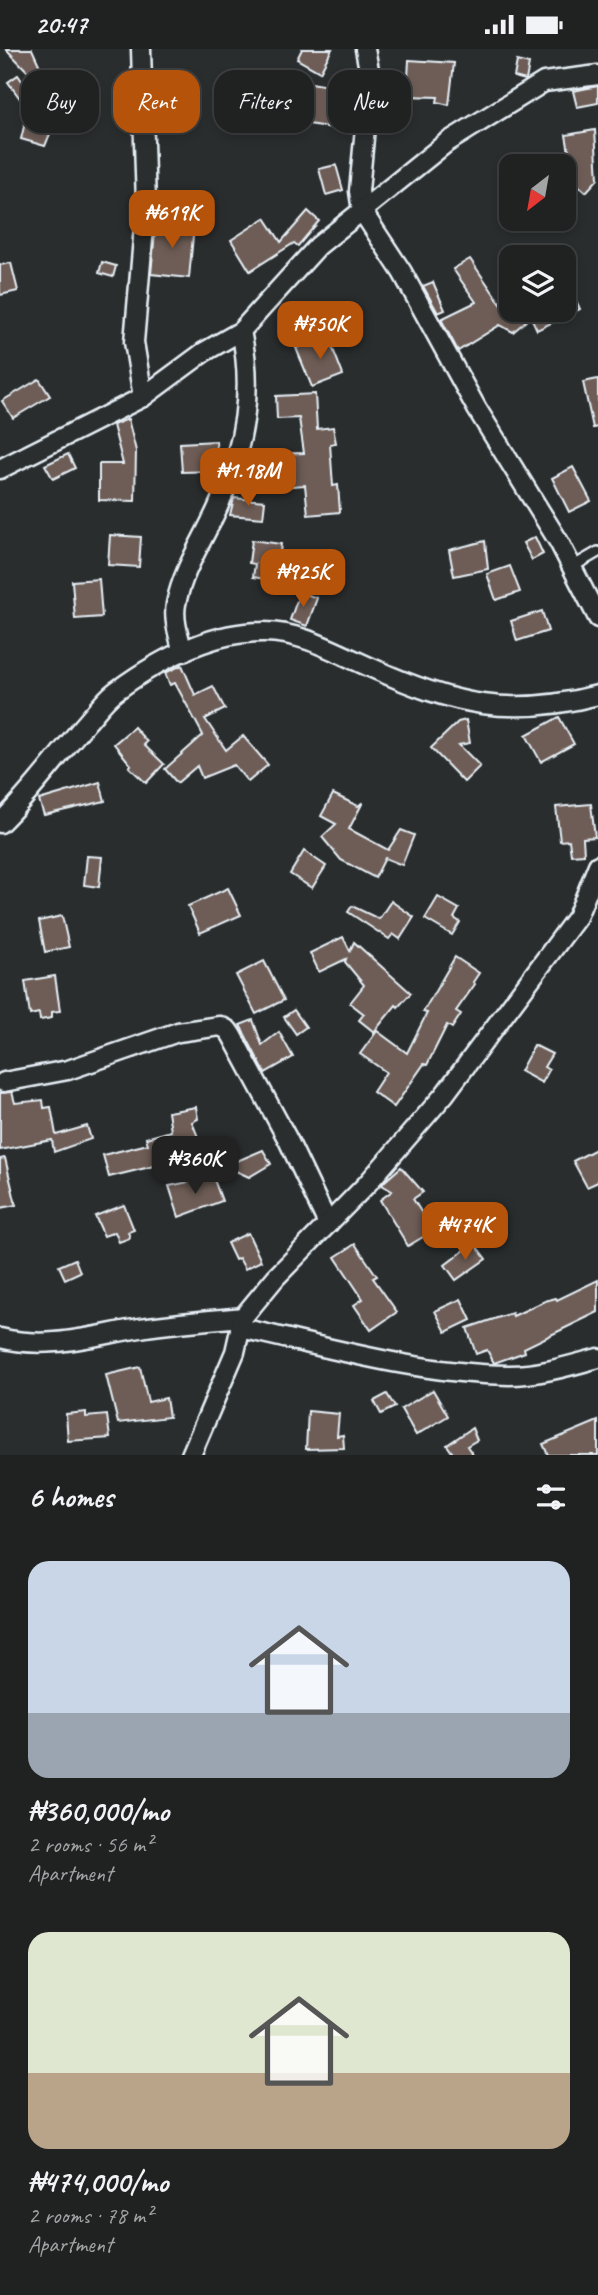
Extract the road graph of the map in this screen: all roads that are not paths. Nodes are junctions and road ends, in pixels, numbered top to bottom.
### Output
1 (141, 49) edge
2 (365, 49) edge
3 (598, 75) edge
4 (362, 212) junction
5 (241, 331) junction
6 (143, 397) junction
7 (0, 469) edge
8 (598, 552) edge
9 (572, 567) junction
10 (598, 618) edge
11 (183, 652) junction
12 (598, 695) edge
13 (0, 823) edge
14 (598, 865) edge
15 (4, 1082) dead end
16 (328, 1224) junction
17 (242, 1323) junction
18 (0, 1338) edge
19 (598, 1359) edge
20 (191, 1455) edge

1 - 6 street
2 - 4 street
3 - 4 street
4 - 5 street
4 - 9 street
5 - 6 street
5 - 11 street
6 - 7 street
8 - 9 lane
9 - 10 street
11 - 12 street
11 - 13 street
14 - 16 street
15 - 16 street
16 - 17 street
17 - 18 street
17 - 19 street
17 - 20 street

